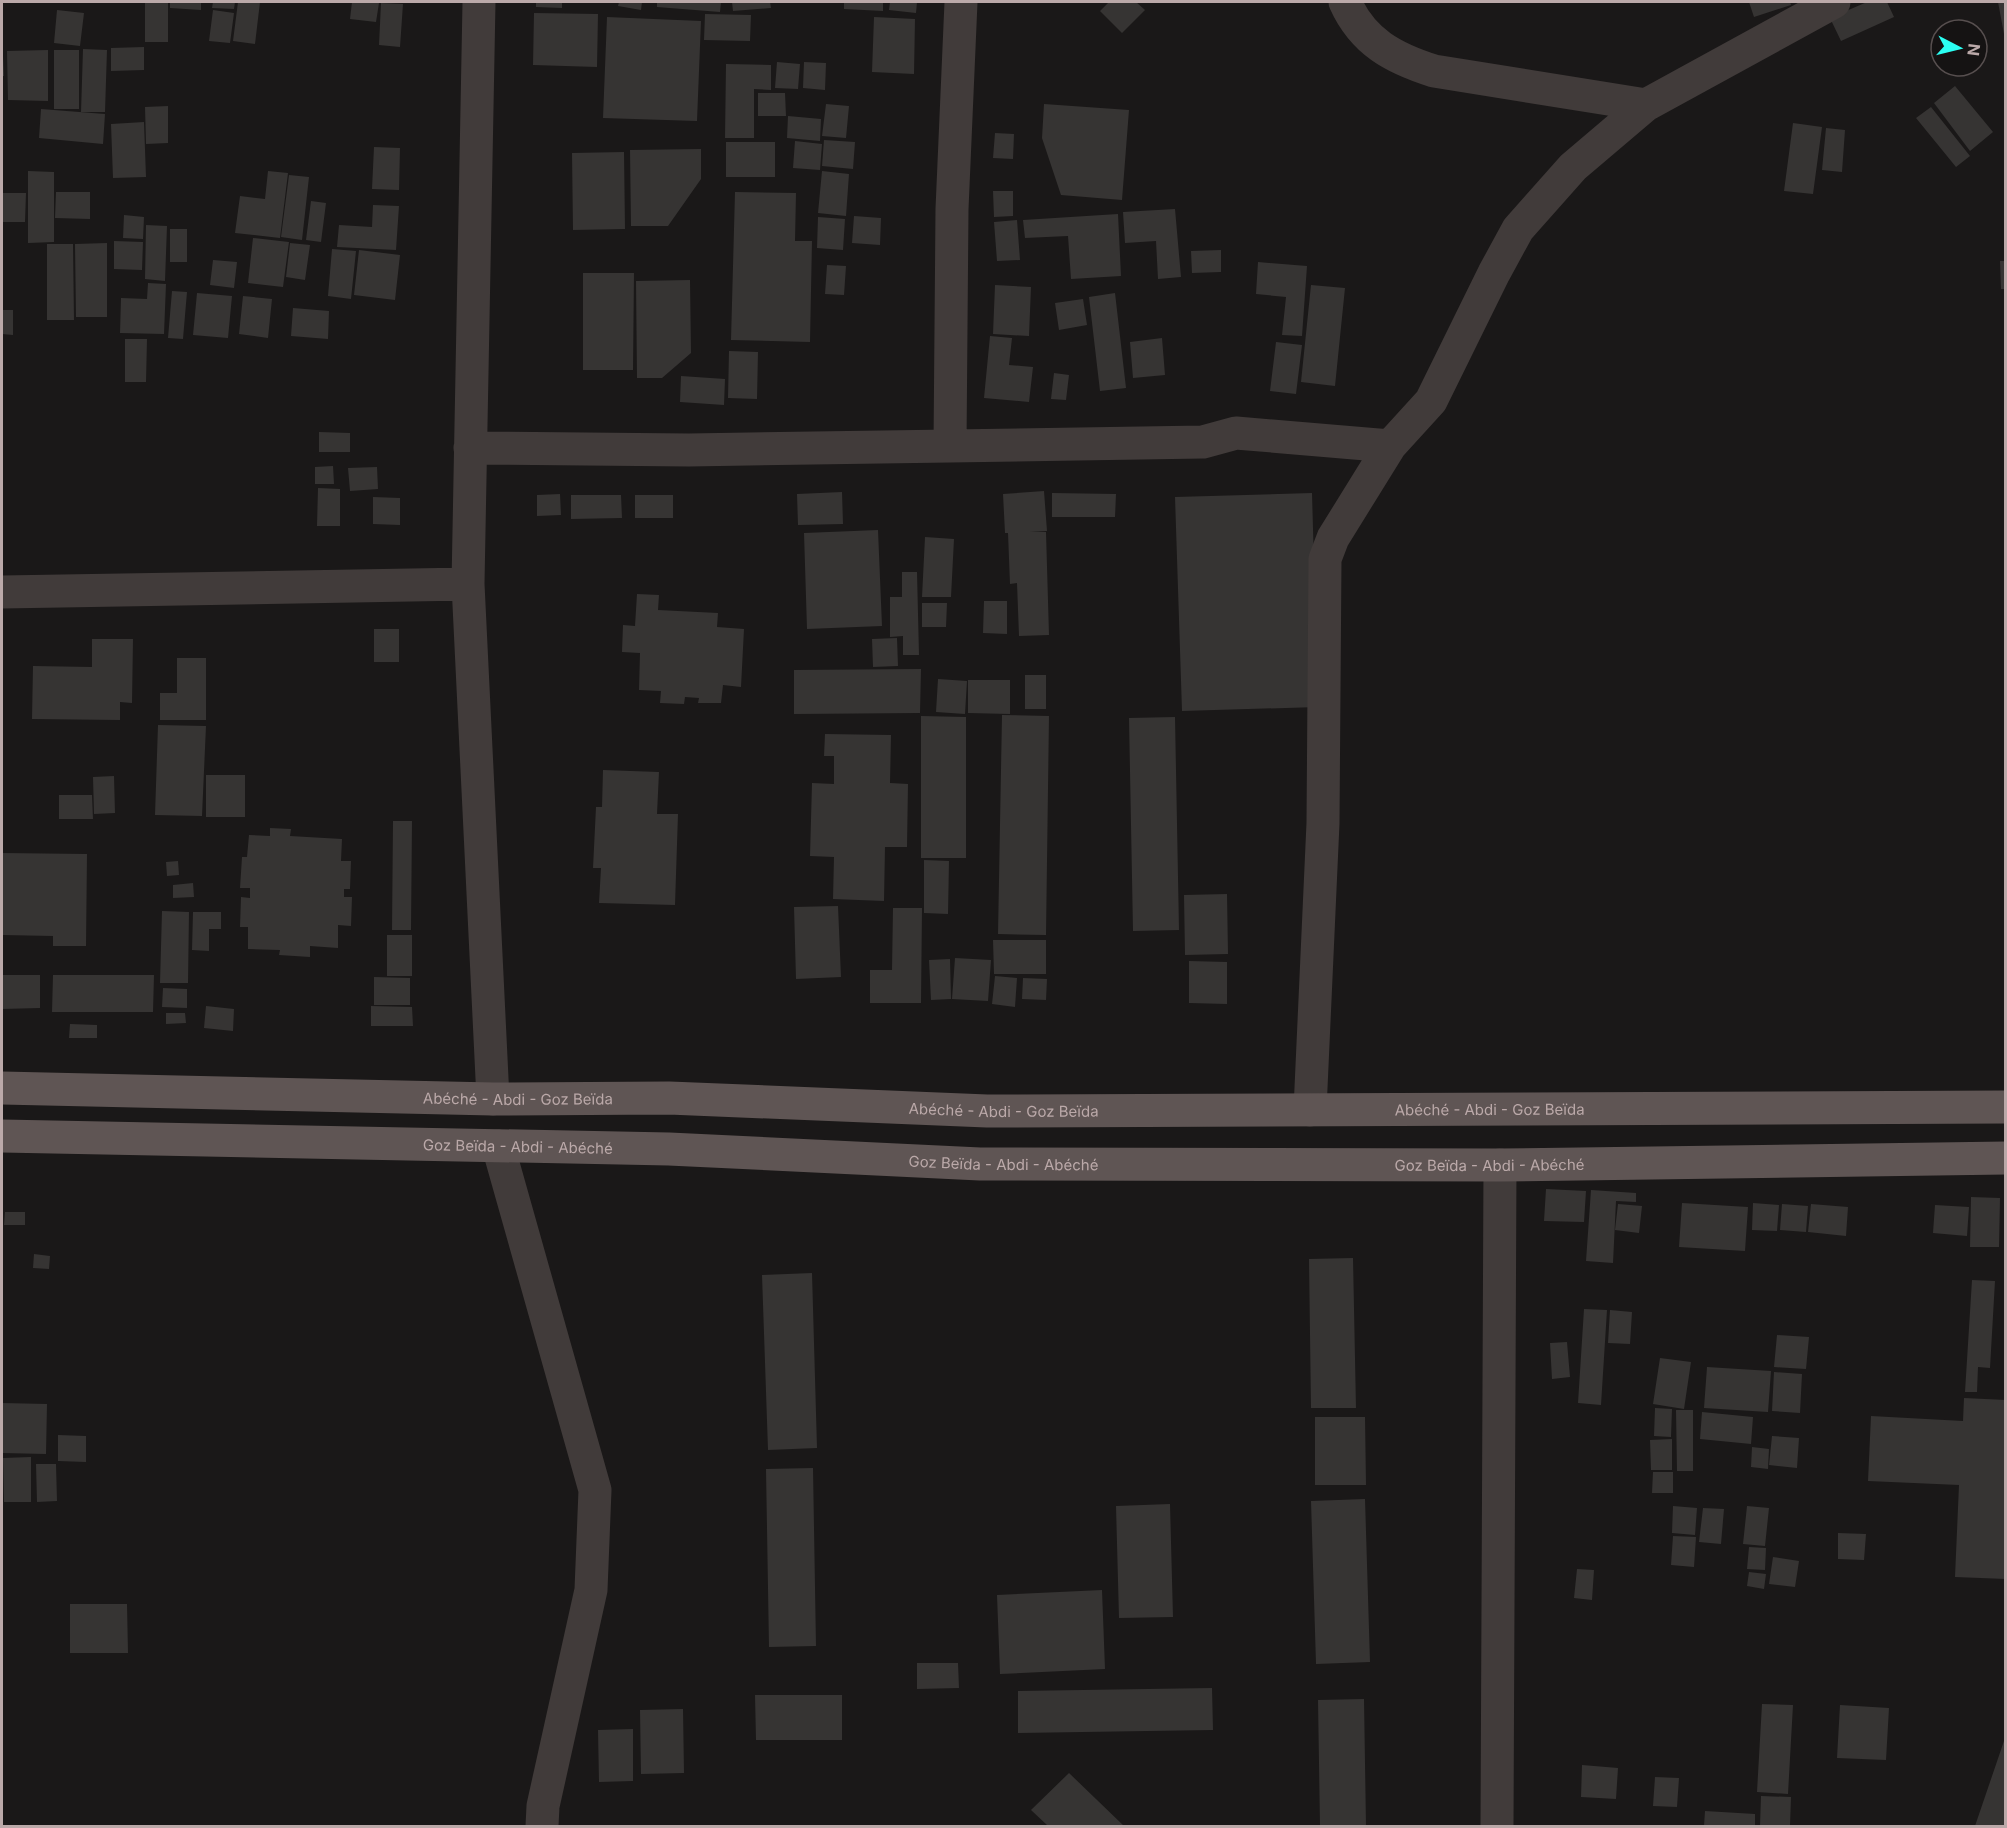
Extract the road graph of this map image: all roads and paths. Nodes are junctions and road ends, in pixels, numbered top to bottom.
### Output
1 (479, 2) edge
2 (961, 2) edge
3 (1345, 2) edge
4 (1834, 2) edge
5 (1646, 105) junction
6 (950, 446) junction
7 (1390, 446) junction
8 (470, 448) junction
9 (468, 584) junction
10 (2, 592) edge
11 (2, 1088) edge
12 (669, 1098) junction
13 (493, 1099) junction
14 (2006, 1107) edge
15 (1310, 1110) junction
16 (2, 1136) edge
17 (498, 1146) junction
18 (669, 1149) junction
19 (2006, 1158) edge
20 (1500, 1165) junction
21 (542, 1827) edge
22 (1497, 1827) edge

1 - 8 street
2 - 6 street
3 - 5 street
4 - 5 street
5 - 7 street
6 - 7 street
6 - 8 street
7 - 15 street
8 - 9 street
9 - 10 street
9 - 13 street
11 - 13 main road, Abéché - Abdi - Goz Beïda
12 - 13 main road, Abéché - Abdi - Goz Beïda
12 - 15 main road, Abéché - Abdi - Goz Beïda
12 - 18 main road
14 - 15 main road, Abéché - Abdi - Goz Beïda
16 - 17 main road, Goz Beïda - Abdi - Abéché
17 - 18 main road, Goz Beïda - Abdi - Abéché
17 - 21 street
18 - 20 main road, Goz Beïda - Abdi - Abéché
19 - 20 main road, Goz Beïda - Abdi - Abéché
20 - 22 street

